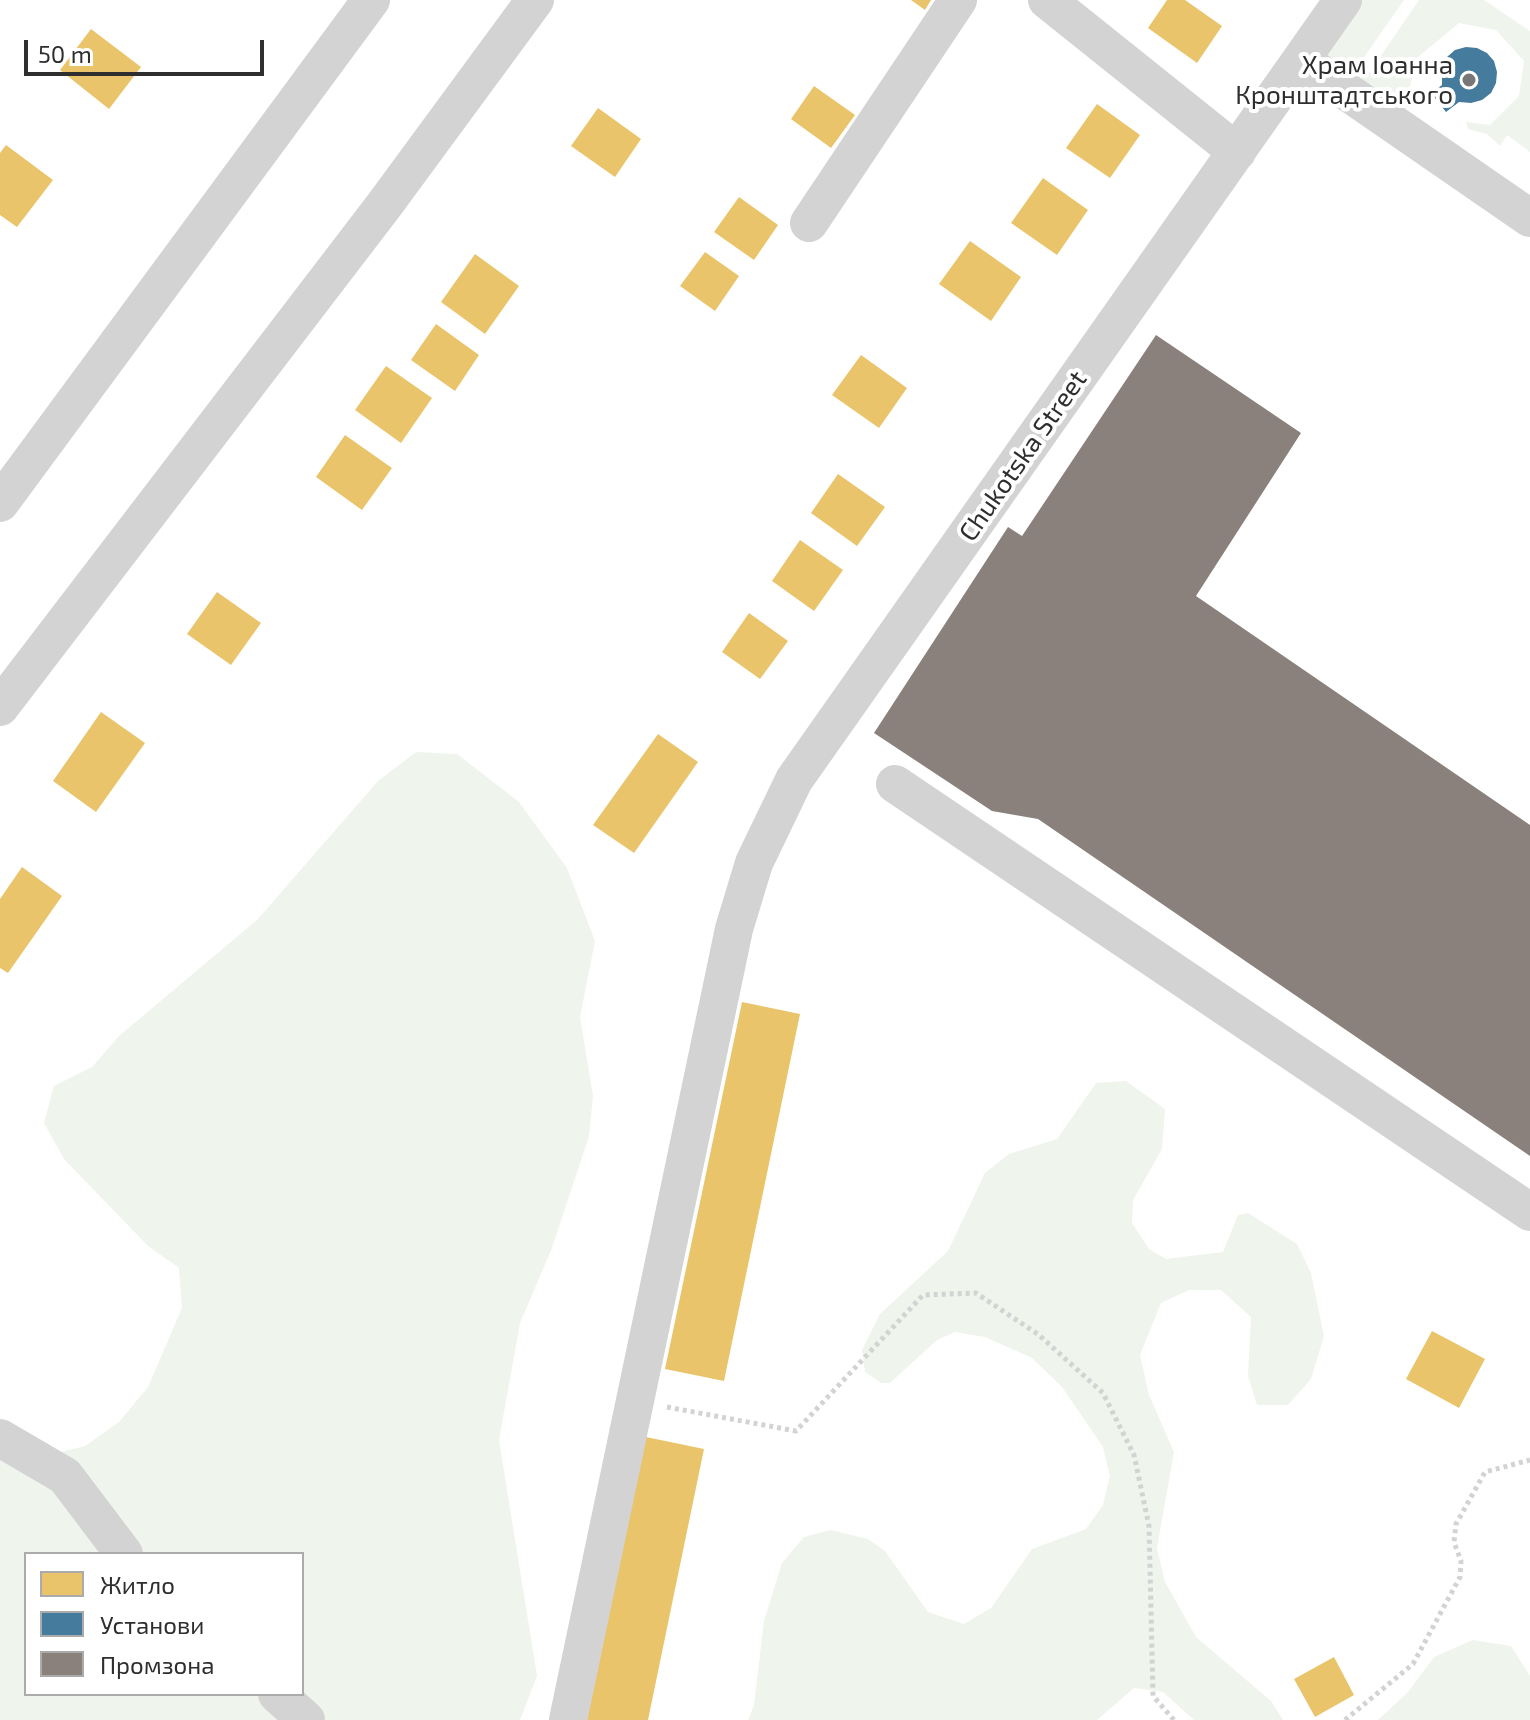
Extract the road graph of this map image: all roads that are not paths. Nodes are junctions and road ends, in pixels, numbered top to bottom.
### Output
1 (371, 0) edge
2 (535, 0) edge
3 (958, 0) edge
4 (1047, 0) edge
5 (1343, 0) edge
6 (1301, 60) junction
7 (1237, 152) junction
8 (1530, 218) edge
9 (809, 223) dead end
10 (0, 503) edge
11 (0, 707) edge
12 (895, 784) dead end
13 (1530, 1212) edge
14 (0, 1438) edge
15 (122, 1552) edge
16 (279, 1696) edge
17 (306, 1720) edge
18 (568, 1720) edge

1 - 10 street
2 - 11 street
3 - 9 street
4 - 7 street
5 - 6 street, Chukotska Street
6 - 7 street, Chukotska Street
6 - 8 street
7 - 18 street, Chukotska Street
12 - 13 street
14 - 15 street
16 - 17 street

